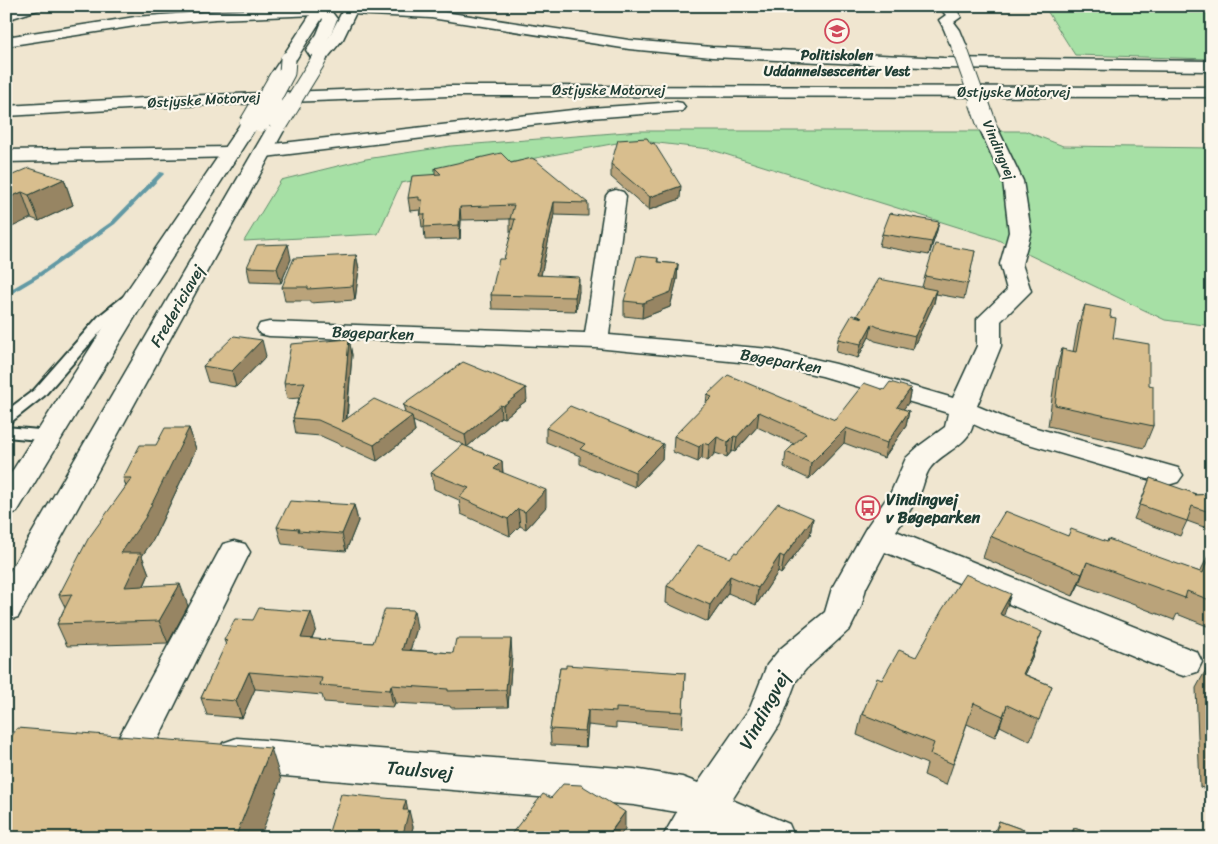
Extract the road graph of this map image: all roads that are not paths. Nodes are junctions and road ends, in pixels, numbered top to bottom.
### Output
1 (36, 6) edge
2 (302, 6) edge
3 (944, 6) edge
4 (352, 8) edge
5 (322, 9) edge
6 (280, 12) junction
7 (6, 16) edge
8 (6, 42) edge
9 (319, 59) junction
10 (1212, 66) edge
11 (1212, 74) edge
12 (840, 75) dead end
13 (490, 76) dead end
14 (257, 82) dead end
15 (1212, 92) edge
16 (1212, 101) edge
17 (6, 111) edge
18 (255, 123) junction
19 (267, 147) junction
20 (231, 153) junction
21 (6, 156) edge
22 (616, 196) dead end
23 (138, 292) junction
24 (269, 329) dead end
25 (596, 341) junction
26 (962, 409) junction
27 (6, 419) edge
28 (6, 432) edge
29 (50, 436) junction
30 (1168, 475) dead end
31 (6, 505) edge
32 (877, 536) junction
33 (234, 552) dead end
34 (6, 608) edge
35 (1184, 662) dead end
36 (96, 744) edge
37 (134, 747) junction
38 (694, 822) edge
39 (774, 838) edge

1 - 7 main road
2 - 6 main road
3 - 26 main road, Vindingvej, bridge
4 - 5 main road
4 - 9 main road, Fredericiavej
4 - 10 main road
5 - 6 main road
5 - 9 main road
5 - 18 main road, bridge
6 - 8 main road
9 - 19 main road, Fredericiavej, bridge
11 - 12 main road, Østjyske Motorvej
13 - 14 main road, Østjyske Motorvej
15 - 17 main road, Østjyske Motorvej
16 - 19 main road
18 - 19 main road
18 - 20 main road
19 - 20 main road
19 - 34 main road, Fredericiavej
20 - 21 main road
20 - 23 main road
22 - 25 main road
23 - 27 lane
23 - 29 main road
24 - 25 main road, Bøgeparken
25 - 26 main road, Bøgeparken
26 - 30 main road
26 - 32 main road, Vindingvej
28 - 29 lane
29 - 31 main road
32 - 35 main road
32 - 38 main road, Vindingvej
33 - 37 main road
36 - 37 main road, Taulsvej
37 - 38 main road, Taulsvej
38 - 39 main road, Taulsvej

